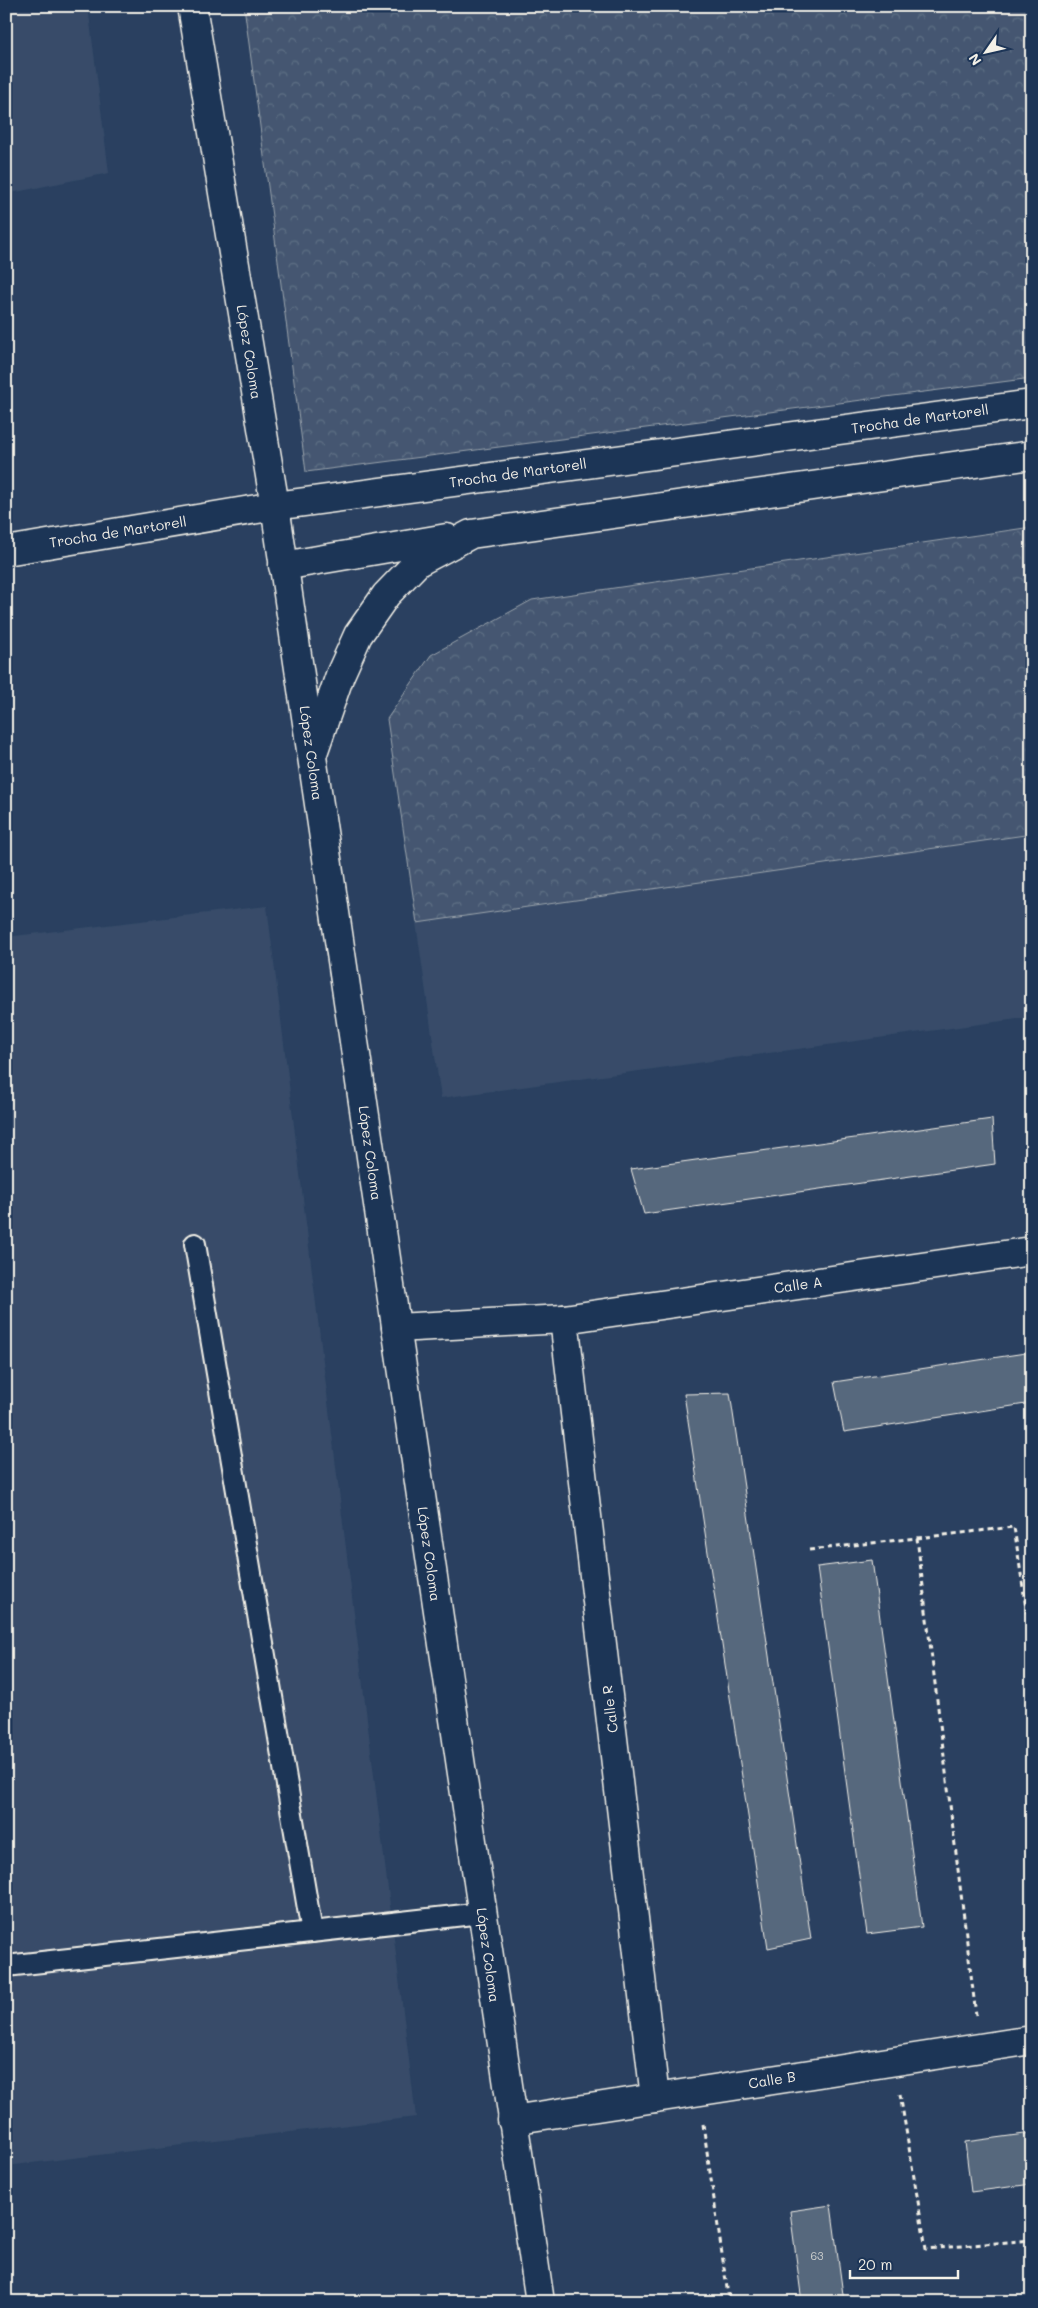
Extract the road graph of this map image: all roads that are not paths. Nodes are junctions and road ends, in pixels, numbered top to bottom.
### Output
1 (192, 6) edge
2 (1032, 404) edge
3 (1032, 456) edge
4 (274, 506) junction
5 (470, 534) junction
6 (6, 551) edge
7 (283, 566) junction
8 (312, 757) junction
9 (195, 1244) dead end
10 (1032, 1251) edge
11 (564, 1320) junction
12 (396, 1328) junction
13 (482, 1913) junction
14 (312, 1932) junction
15 (6, 1966) edge
16 (1032, 2040) edge
17 (656, 2098) junction
18 (512, 2120) junction
19 (540, 2302) edge

1 - 4 street, López Coloma
2 - 4 street, Trocha de Martorell
3 - 5 street
4 - 6 street, Trocha de Martorell
4 - 7 street, López Coloma
5 - 7 street
5 - 8 street
7 - 8 street, López Coloma
8 - 12 street, López Coloma
9 - 14 lane
10 - 11 street, Calle A
11 - 12 street, Calle A
11 - 17 street, Calle R
12 - 13 street, López Coloma
13 - 14 lane
13 - 18 street, López Coloma
14 - 15 lane
16 - 17 street, Calle B
17 - 18 street, Calle B
18 - 19 street, López Coloma

